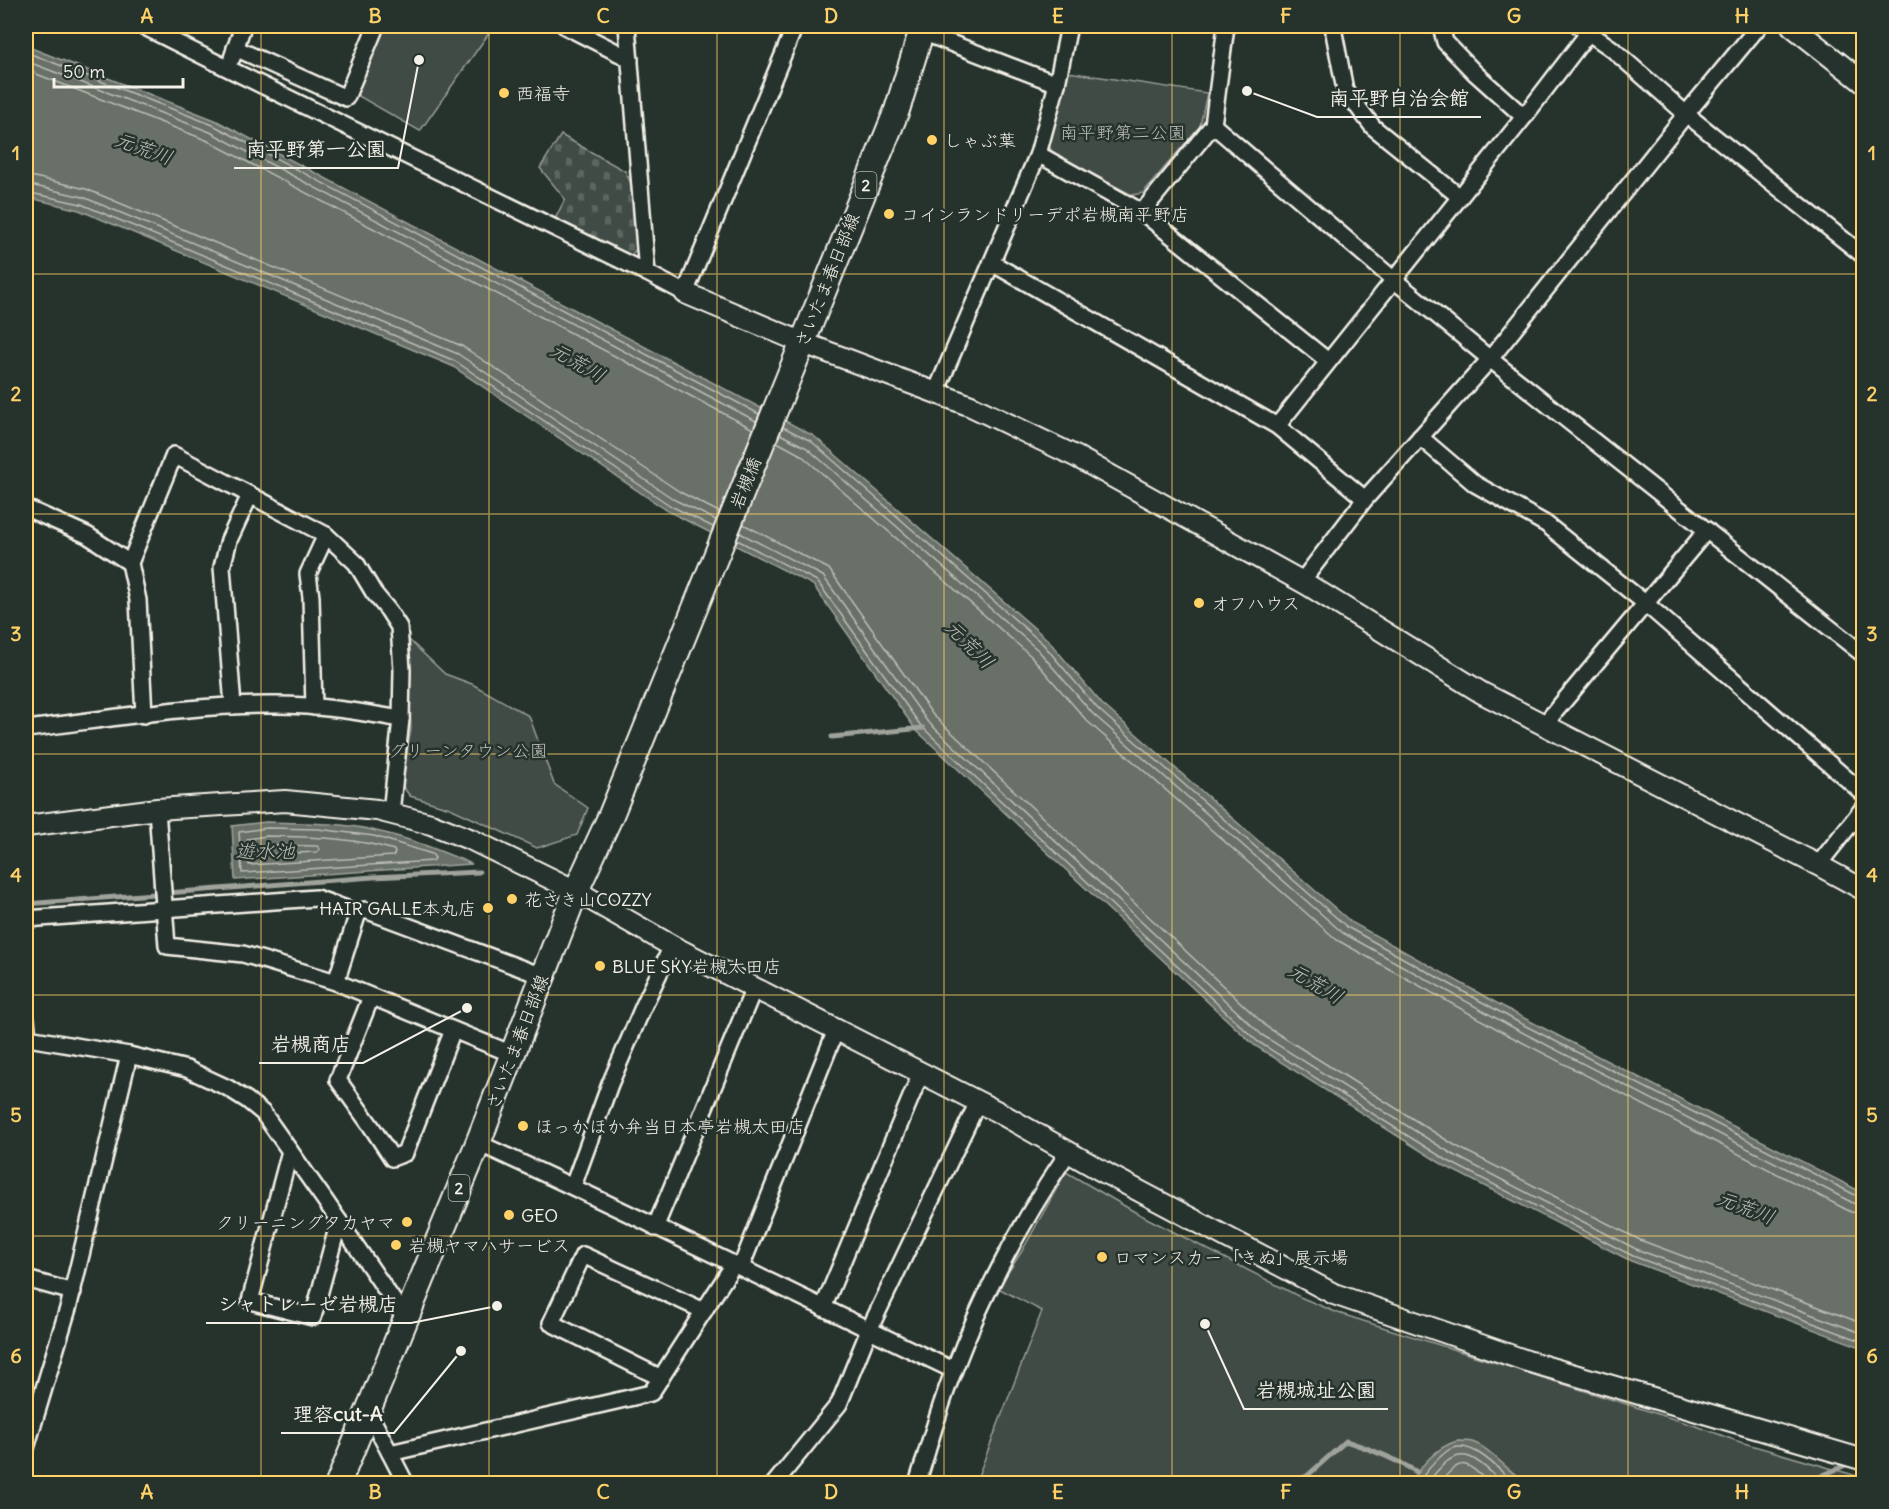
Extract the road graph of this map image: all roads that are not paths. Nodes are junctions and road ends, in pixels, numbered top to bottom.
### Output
1 (143, 26) edge
2 (243, 26) edge
3 (376, 26) edge
4 (565, 26) edge
5 (627, 26) edge
6 (795, 26) edge
7 (1069, 26) edge
8 (1226, 26) edge
9 (1334, 26) edge
10 (1441, 26) edge
11 (1759, 26) edge
12 (1792, 26) edge
13 (923, 28) edge
14 (1584, 29) edge
15 (235, 48) junction
16 (630, 59) junction
17 (229, 69) junction
18 (1863, 82) edge
19 (1057, 84) junction
20 (1686, 114) junction
21 (1524, 117) junction
22 (1213, 125) junction
23 (1038, 154) junction
24 (1460, 197) junction
25 (1142, 212) junction
26 (1863, 256) edge
27 (992, 263) junction
28 (647, 273) junction
29 (1394, 280) junction
30 (685, 293) junction
31 (801, 342) junction
32 (1490, 359) junction
33 (1328, 361) junction
34 (793, 365) joint
35 (936, 392) junction
36 (1277, 426) junction
37 (1420, 437) junction
38 (250, 495) junction
39 (1365, 500) junction
40 (26, 508) edge
41 (1707, 530) junction
42 (326, 535) junction
43 (130, 563) junction
44 (1302, 581) junction
45 (697, 600) joint
46 (1645, 603) junction
47 (1863, 655) edge
48 (233, 706) junction
49 (314, 707) junction
50 (144, 715) junction
51 (401, 719) junction
52 (1543, 726) junction
53 (26, 729) edge
54 (1863, 794) edge
55 (1863, 807) edge
56 (157, 809) junction
57 (391, 813) junction
58 (26, 826) edge
59 (1818, 865) junction
60 (1863, 890) edge
61 (576, 891) junction
62 (164, 898) junction
63 (358, 913) junction
64 (26, 919) edge
65 (672, 946) junction
66 (542, 976) junction
67 (336, 982) junction
68 (754, 988) junction
69 (371, 997) junction
70 (26, 1018) edge
71 (453, 1030) junction
72 (836, 1030) junction
73 (512, 1054) junction
74 (129, 1055) junction
75 (921, 1073) junction
76 (978, 1102) junction
77 (478, 1143) junction
78 (290, 1151) junction
79 (1069, 1151) junction
80 (573, 1186) junction
81 (339, 1221) junction
82 (655, 1228) junction
83 (738, 1265) junction
84 (26, 1279) edge
85 (73, 1292) junction
86 (823, 1308) junction
87 (704, 1311) junction
88 (405, 1318) junction
89 (869, 1330) junction
90 (953, 1370) junction
91 (661, 1378) junction
92 (368, 1411) junction
93 (26, 1448) edge
94 (390, 1453) junction
95 (1863, 1460) edge
96 (338, 1484) edge
97 (406, 1484) edge
98 (774, 1484) edge
99 (917, 1484) edge

1 - 17 street
2 - 15 street
3 - 15 street
4 - 16 street
5 - 16 street
6 - 30 street
7 - 19 street
8 - 22 street
9 - 24 street
10 - 21 street
11 - 20 street
12 - 18 street
13 - 19 street
13 - 31 main road, さいたま春日部線 / 2
14 - 20 street
14 - 21 street
15 - 17 street
16 - 28 street
17 - 28 street
19 - 23 street
20 - 26 street
20 - 32 street
21 - 24 street
22 - 25 street
22 - 29 street
23 - 25 street
23 - 27 street
24 - 29 street
25 - 33 street
27 - 35 street
27 - 36 street
28 - 30 street
29 - 32 street
29 - 33 street
30 - 31 street
31 - 34 main road, さいたま春日部線 / 2
31 - 35 street
32 - 37 street
32 - 41 street
33 - 36 street
34 - 45 main road, 岩槻橋 / 2
35 - 44 street
36 - 39 street
37 - 39 street
37 - 46 street
38 - 42 street
38 - 43 street
38 - 48 street
39 - 44 street
40 - 43 street
41 - 46 street
41 - 47 street
42 - 49 street
42 - 51 street
43 - 50 street
44 - 52 street
45 - 61 main road, さいたま春日部線 / 2
46 - 52 street
46 - 54 street
48 - 49 street
48 - 50 street
49 - 51 street
50 - 53 street
51 - 57 street
52 - 59 street
55 - 59 street
56 - 57 street
56 - 58 street
56 - 62 street
57 - 61 street
59 - 60 street
61 - 65 street
61 - 66 main road, さいたま春日部線 / 2
62 - 63 street
62 - 64 street
62 - 67 street
63 - 66 street
63 - 67 street
65 - 68 street
65 - 80 street
66 - 73 main road, さいたま春日部線 / 2
67 - 69 street
68 - 72 street
68 - 82 street
69 - 71 street
69 - 71 street
70 - 74 street
71 - 73 street
72 - 75 street
72 - 83 street
73 - 77 main road, さいたま春日部線 / 2
74 - 78 street
74 - 85 street
75 - 76 street
75 - 86 street
76 - 79 street
76 - 89 street
77 - 80 street
77 - 88 main road, さいたま春日部線 / 2
78 - 81 street
78 - 81 street
79 - 90 street
79 - 95 street
80 - 82 street
81 - 88 street
82 - 83 street
83 - 86 street
83 - 87 street
84 - 85 street
85 - 93 street
86 - 89 street
87 - 91 street
87 - 91 street
88 - 92 main road, さいたま春日部線 / 2
89 - 90 street
89 - 98 street
90 - 99 street
91 - 94 street
92 - 94 street
92 - 96 main road, さいたま春日部線 / 2
94 - 97 street

